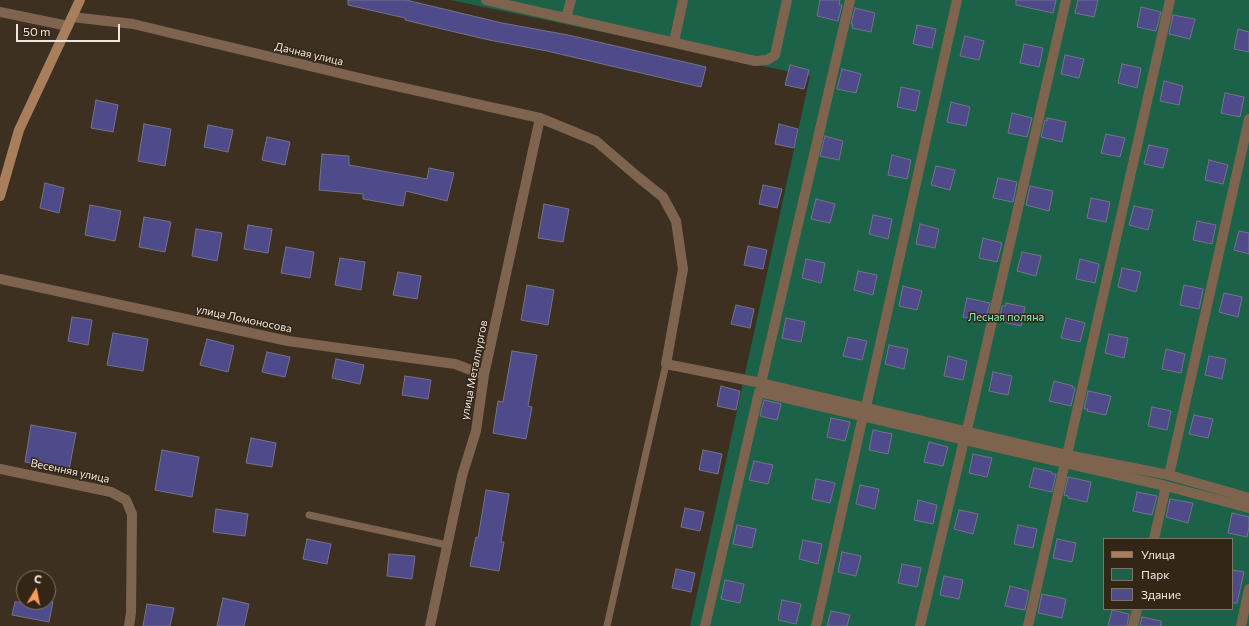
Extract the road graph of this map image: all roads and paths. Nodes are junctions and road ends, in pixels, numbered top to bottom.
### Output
1 (80, 0) edge
2 (486, 0) edge
3 (571, 0) edge
4 (683, 0) edge
5 (787, 0) edge
6 (850, 0) edge
7 (957, 0) edge
8 (1066, 0) edge
9 (1170, 0) edge
10 (0, 12) edge
11 (566, 18) junction
12 (70, 22) junction
13 (674, 42) junction
14 (540, 118) junction
15 (1249, 119) edge
16 (0, 196) edge
17 (0, 279) edge
18 (666, 364) junction
19 (484, 375) junction
20 (761, 383) junction
21 (864, 412) junction
22 (966, 435) junction
23 (1066, 459) junction
24 (0, 469) edge
25 (1169, 475) junction
26 (1166, 486) junction
27 (1249, 498) edge
28 (1249, 508) edge
29 (309, 515) dead end
30 (1154, 538) edge
31 (447, 545) junction
32 (1249, 590) edge
33 (1137, 610) edge
34 (129, 626) edge
35 (430, 626) edge
36 (607, 626) edge
37 (705, 626) edge
38 (816, 626) edge
39 (920, 626) edge
40 (1028, 626) edge
41 (1134, 626) edge
42 (1241, 626) edge

1 - 12 street
2 - 11 street
3 - 11 street
4 - 13 street
5 - 13 street
6 - 20 street
7 - 21 street
8 - 22 street
9 - 23 street
10 - 12 street, Дачная улица
11 - 13 street
12 - 14 street, Дачная улица
12 - 16 street
14 - 18 street, Дачная улица
14 - 19 street, улица Металлургов
15 - 25 street
17 - 19 street, улица Ломоносова
18 - 20 street
18 - 36 lane
19 - 31 street, улица Металлургов
20 - 21 street
21 - 22 street
21 - 37 street
21 - 38 street
22 - 23 street
22 - 39 street
23 - 25 street
23 - 26 street
23 - 40 street
24 - 34 street, Весенняя улица
25 - 27 street
26 - 28 street
26 - 30 street
29 - 31 lane
31 - 35 street, улица Металлургов
32 - 42 street
33 - 41 street

